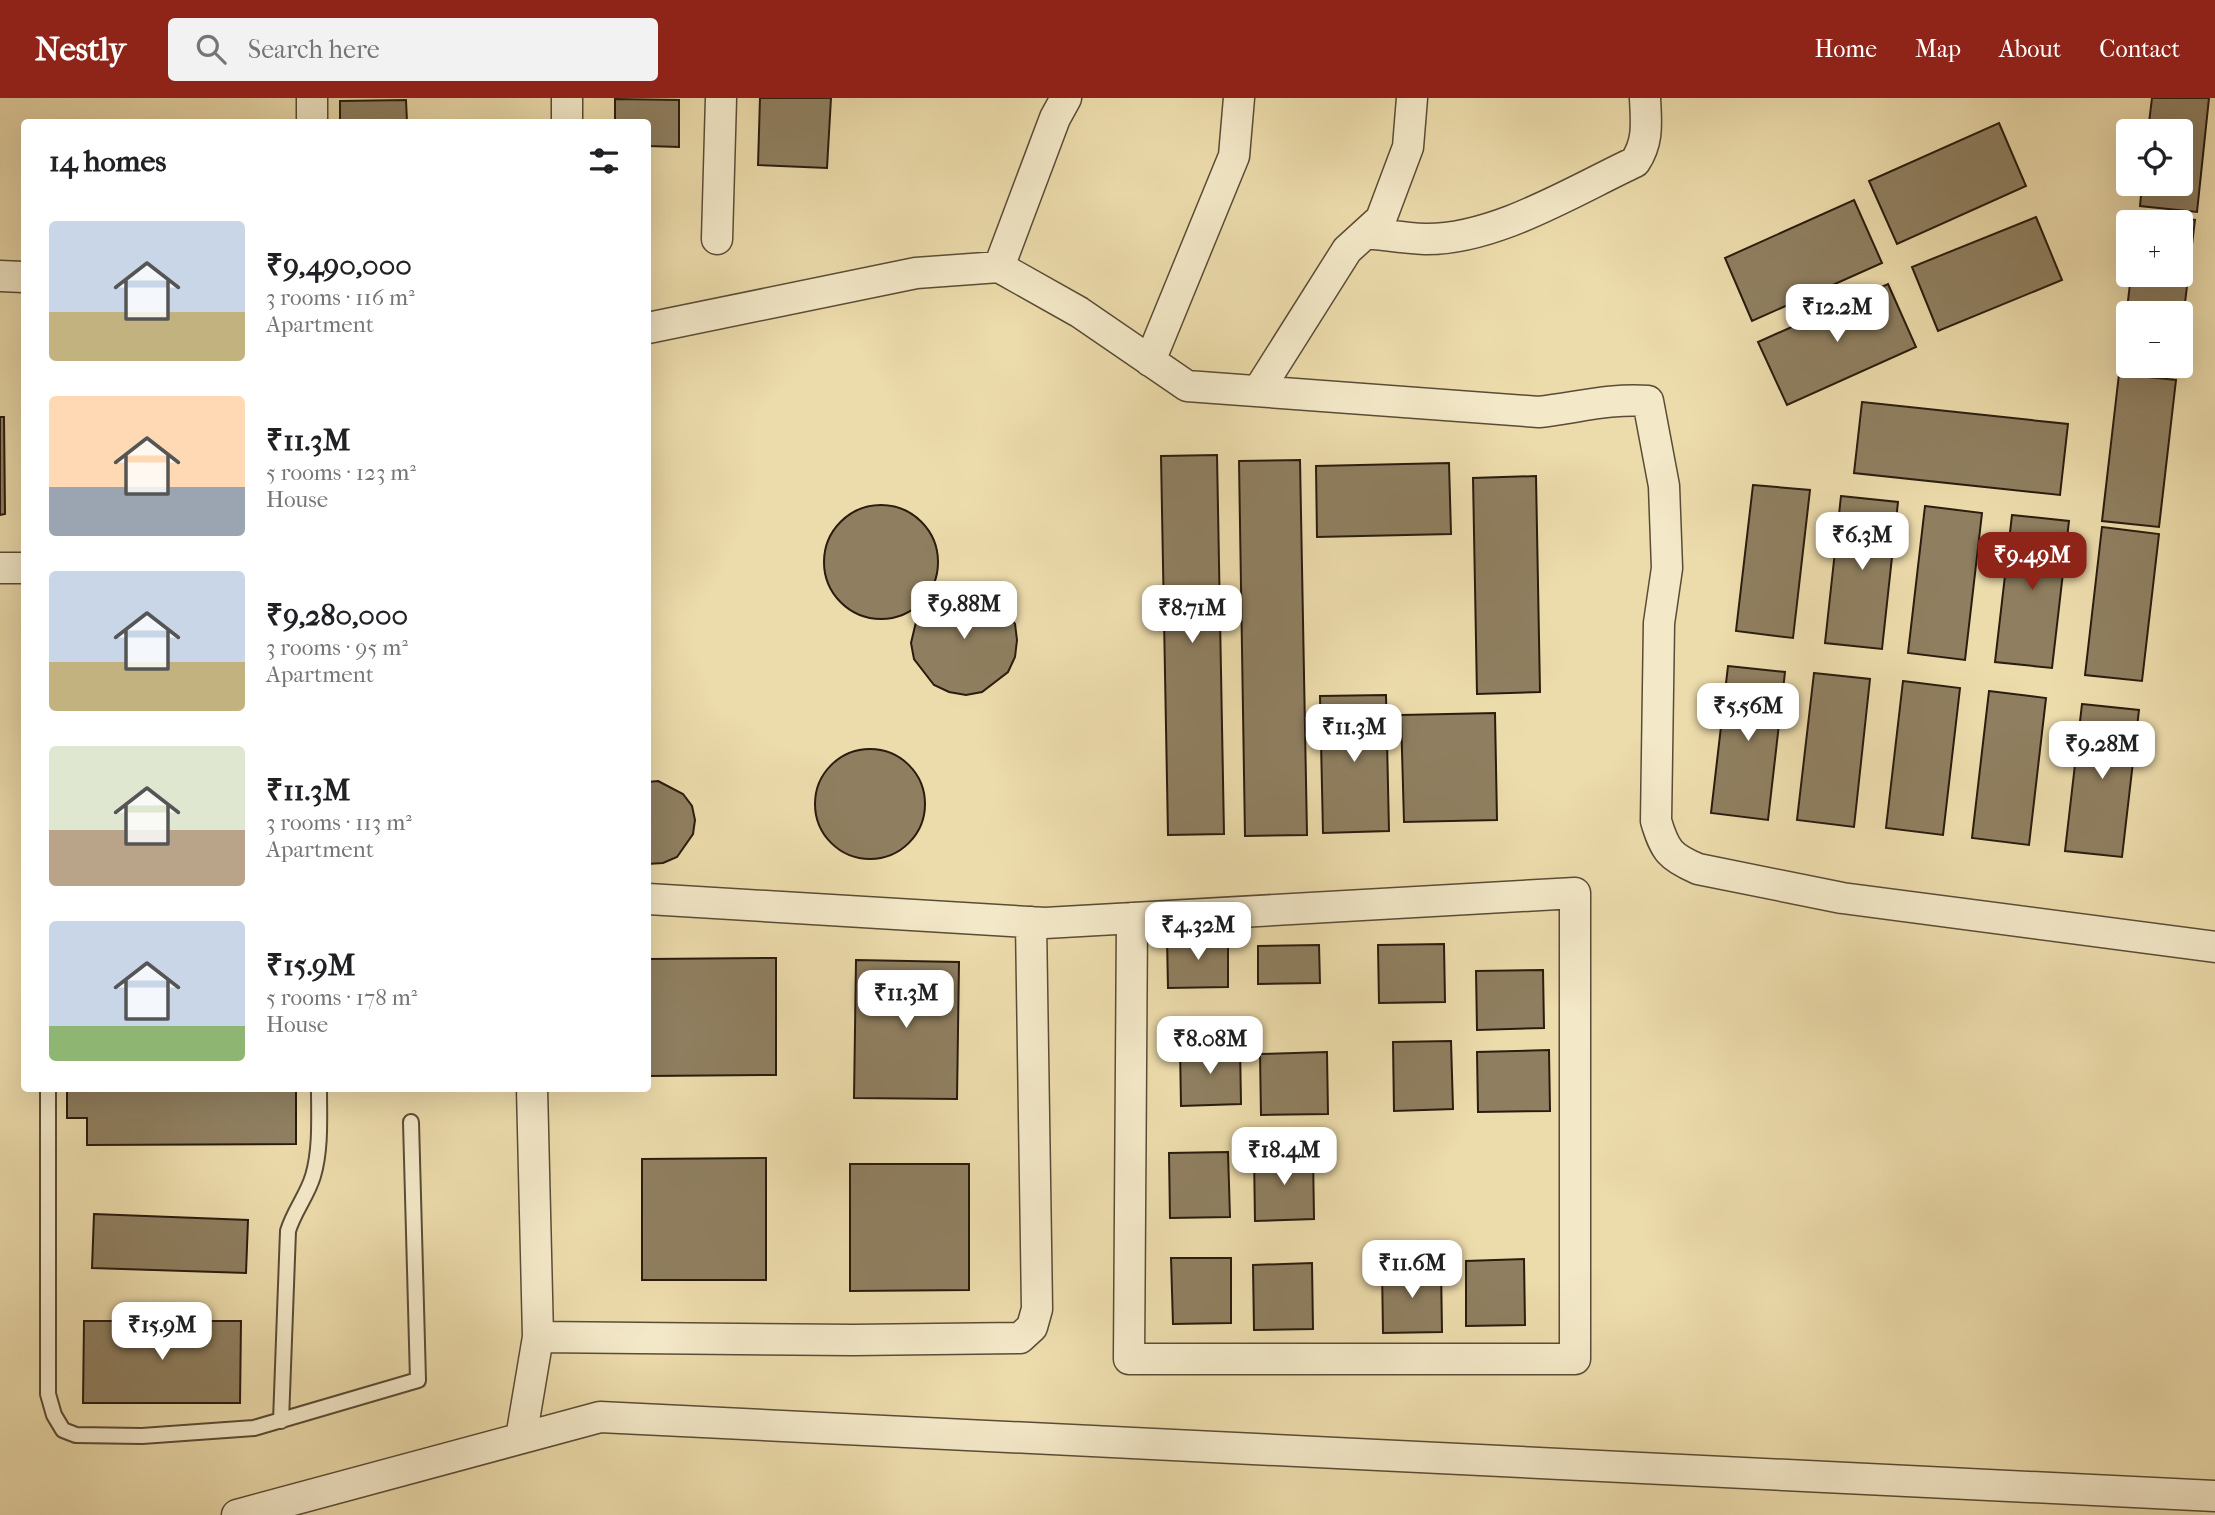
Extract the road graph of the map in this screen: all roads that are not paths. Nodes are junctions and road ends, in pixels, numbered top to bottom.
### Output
1 (312, 98) edge
2 (567, 98) edge
3 (721, 98) edge
4 (1066, 98) edge
5 (1239, 98) edge
6 (1412, 98) edge
7 (1645, 98) edge
8 (312, 119) edge
9 (567, 119) edge
10 (1366, 233) junction
11 (717, 239) dead end
12 (999, 267) junction
13 (0, 276) edge
14 (21, 277) edge
15 (651, 327) edge
16 (1150, 361) junction
17 (1258, 391) junction
18 (0, 568) edge
19 (21, 568) edge
20 (651, 899) edge
21 (1132, 918) junction
22 (1031, 922) junction
23 (2215, 947) edge
24 (47, 1092) edge
25 (319, 1092) edge
26 (532, 1092) edge
27 (411, 1122) dead end
28 (538, 1337) junction
29 (281, 1421) junction
30 (522, 1438) junction
31 (2215, 1496) edge
32 (237, 1515) edge

1 - 8 street
2 - 9 street
3 - 11 street
4 - 12 street
5 - 16 street
6 - 10 street
7 - 10 street
10 - 17 street
12 - 15 street
12 - 16 street
13 - 14 street
16 - 17 street
17 - 23 street
18 - 19 street
20 - 22 street
21 - 21 street
21 - 22 street
22 - 28 street
24 - 29 lane
25 - 29 lane
26 - 28 street
27 - 29 lane
28 - 30 street
30 - 31 street
30 - 32 street

